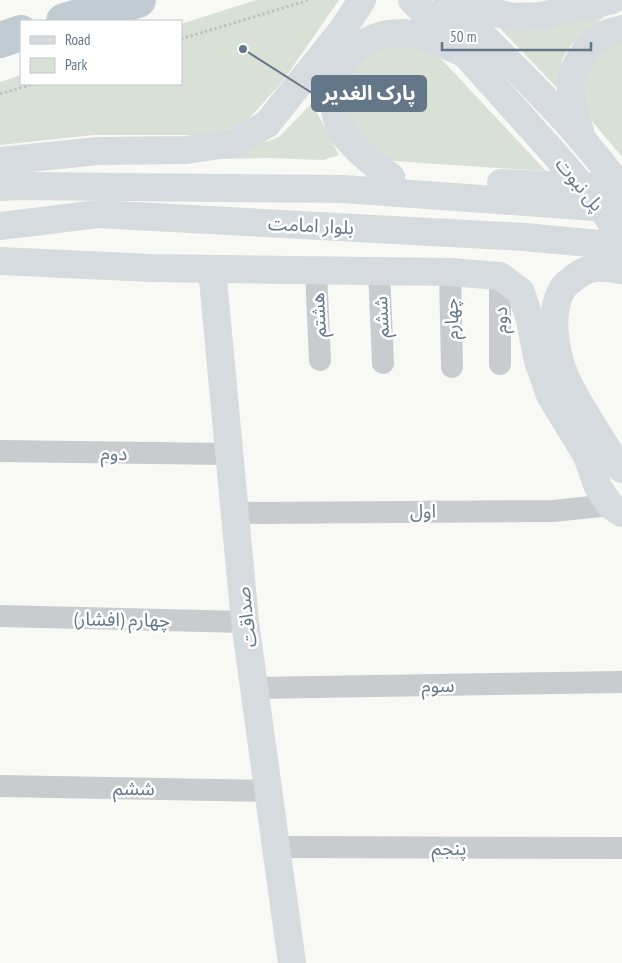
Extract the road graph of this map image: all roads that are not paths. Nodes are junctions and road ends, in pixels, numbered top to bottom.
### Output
1 (362, 0) edge
2 (412, 0) edge
3 (447, 0) edge
4 (456, 0) edge
5 (612, 0) edge
6 (622, 29) edge
7 (464, 53) junction
8 (582, 140) junction
9 (0, 161) edge
10 (391, 177) junction
11 (0, 187) edge
12 (344, 189) junction
13 (622, 189) edge
14 (622, 209) edge
15 (0, 226) edge
16 (622, 244) edge
17 (0, 261) edge
18 (212, 269) junction
19 (622, 270) edge
20 (316, 271) junction
21 (379, 271) junction
22 (450, 272) junction
23 (500, 276) junction
24 (320, 360) dead end
25 (383, 363) dead end
26 (500, 364) dead end
27 (452, 367) dead end
28 (0, 451) edge
29 (228, 454) junction
30 (622, 469) edge
31 (616, 509) edge
32 (236, 513) junction
33 (0, 616) edge
34 (245, 622) junction
35 (622, 682) edge
36 (255, 688) junction
37 (0, 786) edge
38 (268, 791) junction
39 (276, 847) junction
40 (622, 848) edge
41 (292, 963) edge

1 - 9 main road
2 - 7 main road, پل نبوت
3 - 8 main road, پل نبوت
4 - 5 main road
6 - 8 main road
7 - 10 main road
7 - 16 main road, پل نبوت
8 - 13 main road, پل نبوت
10 - 12 main road
10 - 13 main road
11 - 12 main road, بلوار امامت
12 - 14 main road, بلوار امامت
15 - 16 main road, بلوار امامت
17 - 18 main road
18 - 20 main road
18 - 29 main road, صداقت
19 - 30 main road
20 - 21 main road
20 - 24 street, هشتم
21 - 22 main road
21 - 25 street, ششم
22 - 23 main road
22 - 27 street, چهارم
23 - 26 street, دوم
23 - 31 main road
28 - 29 street, دوم
29 - 32 main road, صداقت
31 - 32 street, اول
32 - 34 main road, صداقت
33 - 34 street, چهارم (افشار)
34 - 36 main road, صداقت
35 - 36 street, سوم
36 - 38 main road, صداقت
37 - 38 street, ششم
38 - 39 main road, صداقت
39 - 40 street, پنجم
39 - 41 main road, صداقت

